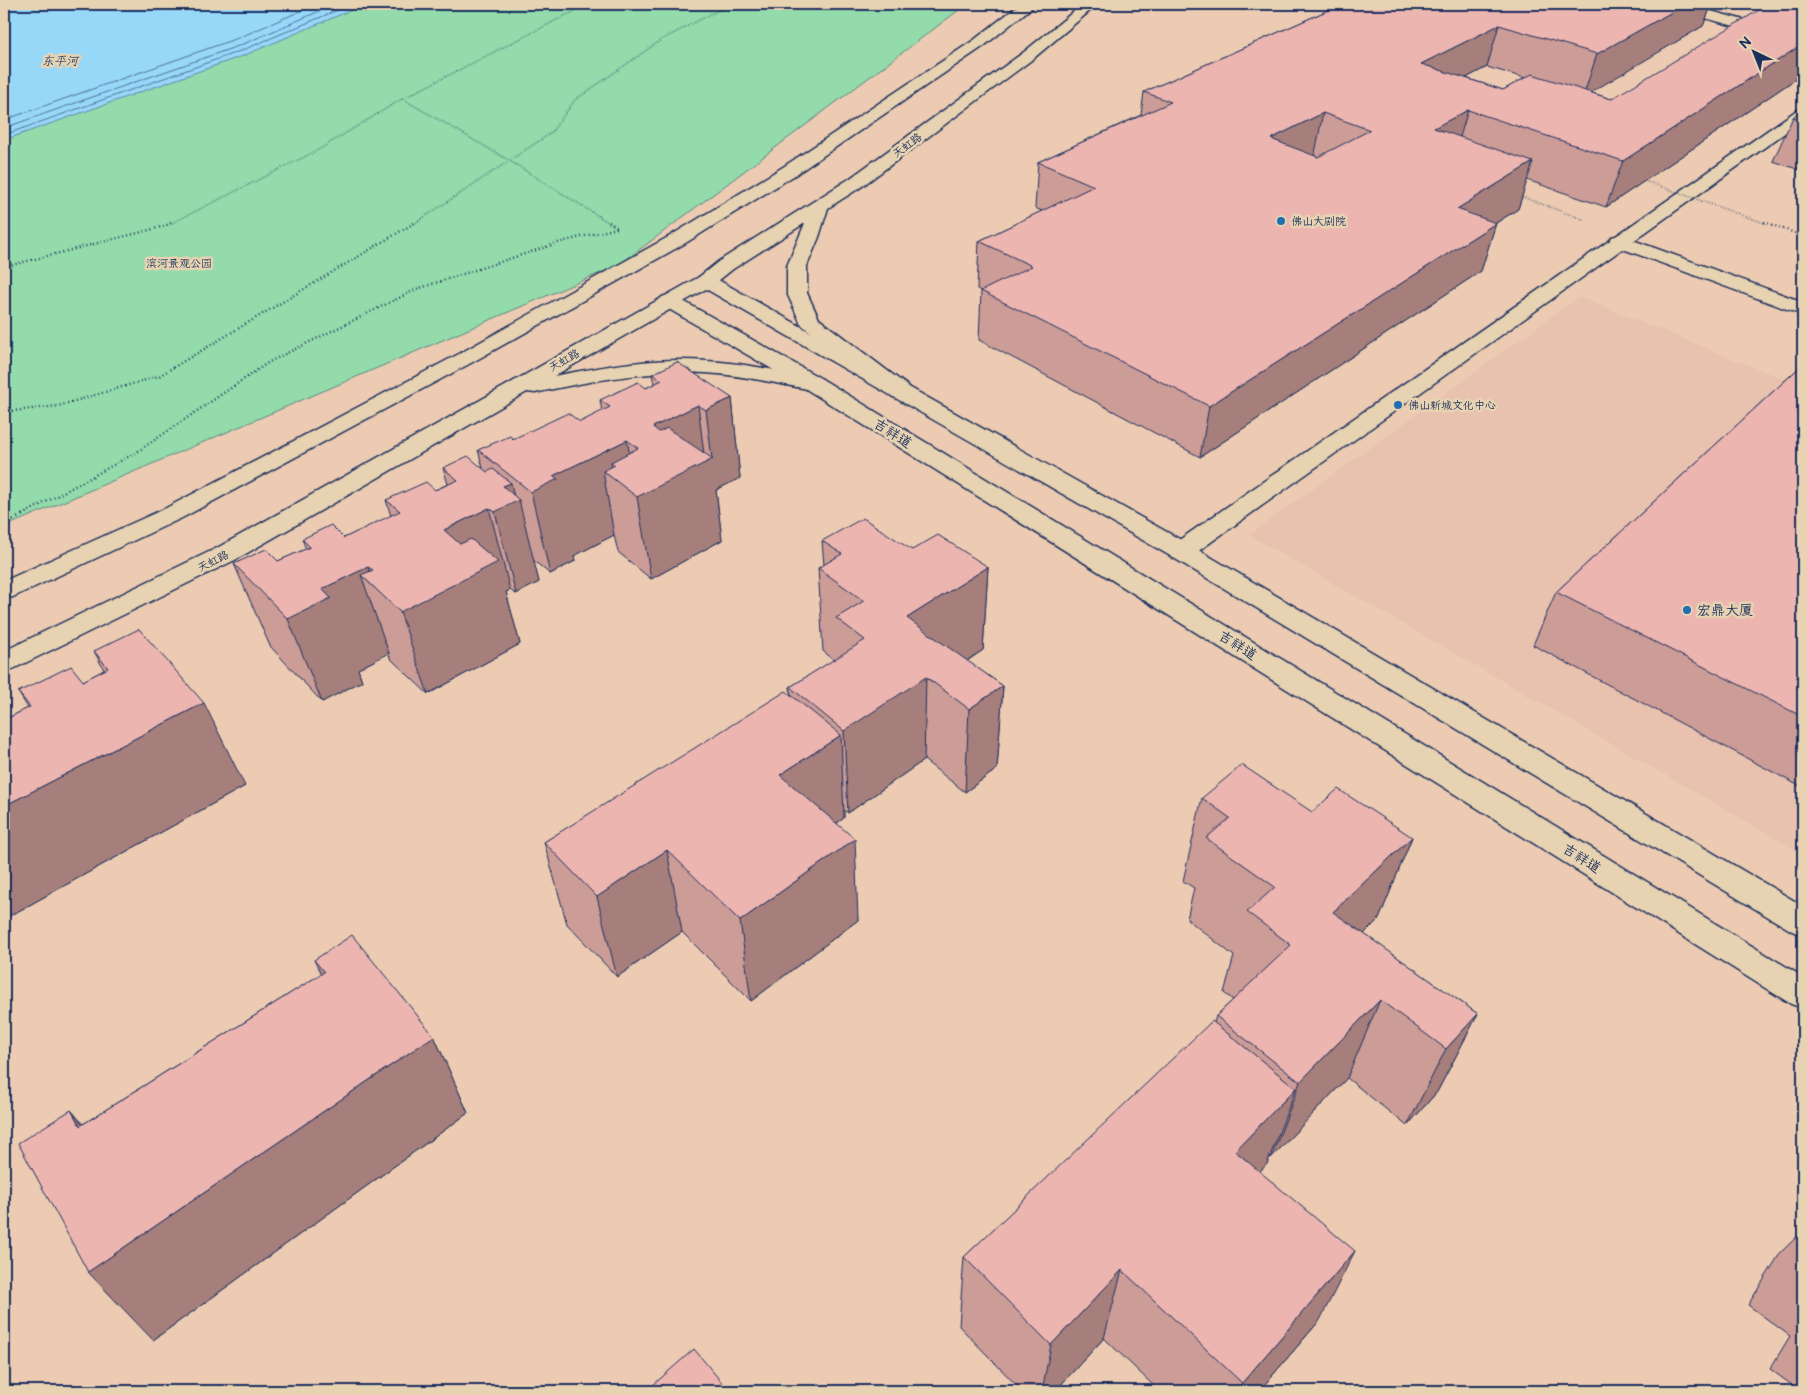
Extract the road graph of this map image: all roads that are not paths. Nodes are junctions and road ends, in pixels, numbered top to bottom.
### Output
1 (1029, 4) edge
2 (1091, 4) edge
3 (1670, 4) edge
4 (1803, 40) edge
5 (1803, 113) edge
6 (820, 205) junction
7 (1623, 238) junction
8 (706, 280) junction
9 (669, 301) junction
10 (1803, 309) edge
11 (814, 384) junction
12 (901, 392) junction
13 (505, 394) junction
14 (1181, 551) junction
15 (4, 590) edge
16 (4, 662) edge
17 (1803, 922) edge
18 (1803, 994) edge

1 - 15 main road
2 - 6 main road, 天虹路
3 - 4 main road
5 - 7 main road
6 - 8 main road, 天虹路
6 - 12 main road
7 - 10 main road
7 - 14 main road
8 - 9 main road, 天虹路
8 - 12 main road
9 - 11 main road, 吉祥道
9 - 13 main road, 天虹路
11 - 13 main road
11 - 18 main road, 吉祥道
12 - 14 main road
13 - 16 main road, 天虹路
14 - 17 main road

